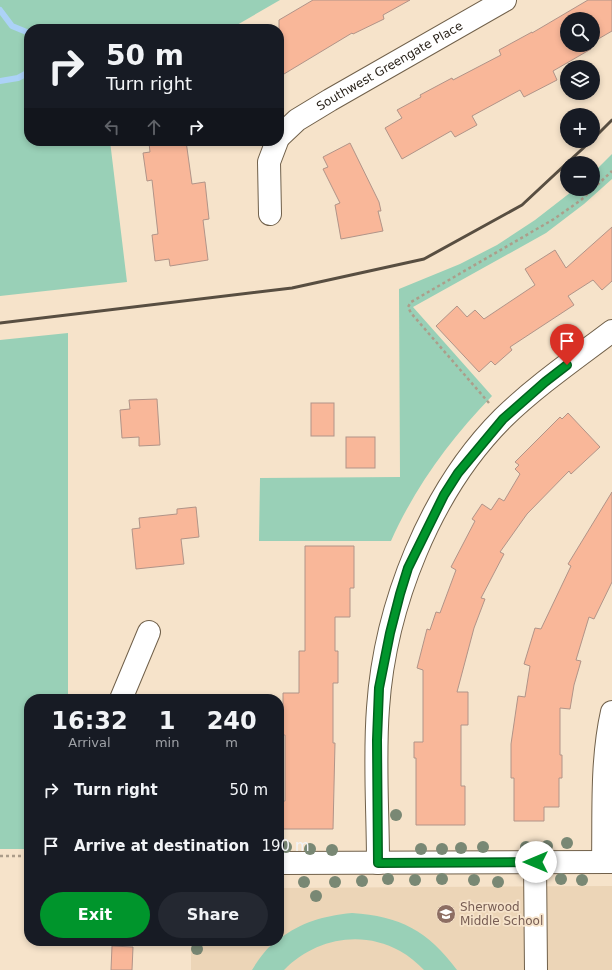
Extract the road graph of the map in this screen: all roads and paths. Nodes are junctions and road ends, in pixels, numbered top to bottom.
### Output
1 (505, 0) edge
2 (284, 132) edge
3 (275, 146) edge
4 (612, 171) edge
5 (600, 182) edge
6 (585, 196) edge
7 (270, 214) dead end
8 (612, 331) edge
9 (503, 419) junction
10 (149, 632) dead end
11 (123, 694) edge
12 (612, 712) edge
13 (0, 856) edge
14 (24, 856) edge
15 (536, 862) junction
16 (608, 862) edge
17 (284, 863) edge
18 (378, 863) junction
19 (536, 970) edge

1 - 2 street, Southwest Greengate Place
3 - 7 street
4 - 5 path
6 - 9 path
8 - 9 street
9 - 18 street
10 - 11 street
12 - 16 street
13 - 14 path
15 - 16 street
15 - 18 street
15 - 19 street
17 - 18 street

